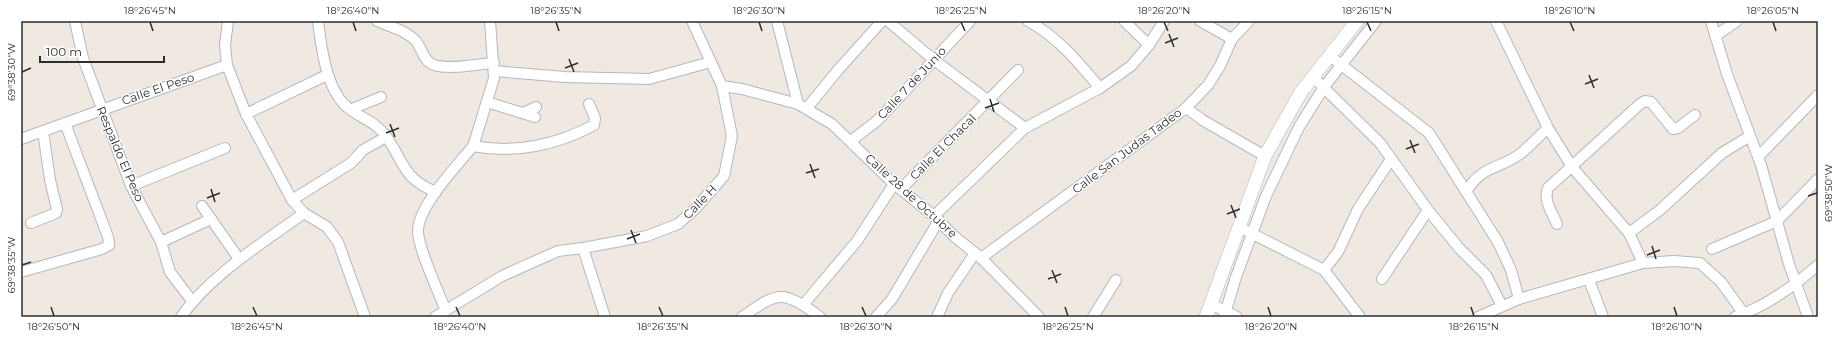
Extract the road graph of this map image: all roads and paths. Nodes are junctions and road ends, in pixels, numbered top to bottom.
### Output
1 (75, 21) edge
2 (228, 21) edge
3 (318, 21) edge
4 (377, 21) edge
5 (490, 21) edge
6 (692, 21) edge
7 (777, 21) edge
8 (882, 21) edge
9 (888, 21) edge
10 (970, 21) edge
11 (1028, 21) edge
12 (1124, 21) edge
13 (1164, 21) edge
14 (1200, 21) edge
15 (1249, 21) edge
16 (1357, 21) edge
17 (1376, 21) edge
18 (1496, 21) edge
19 (1711, 21) edge
20 (1738, 21) edge
21 (1715, 36) junction
22 (1232, 40) junction
23 (1148, 45) junction
24 (1330, 56) junction
25 (934, 60) junction
26 (711, 62) junction
27 (227, 65) junction
28 (1341, 65) junction
29 (494, 67) junction
30 (1018, 70) dead end
31 (327, 74) junction
32 (1313, 76) junction
33 (722, 86) junction
34 (1324, 87) junction
35 (1100, 88) junction
36 (1818, 95) edge
37 (380, 97) dead end
38 (989, 101) junction
39 (487, 102) junction
40 (588, 104) dead end
41 (802, 106) junction
42 (1186, 108) junction
43 (101, 109) junction
44 (352, 109) junction
45 (536, 112) dead end
46 (246, 114) junction
47 (1695, 115) dead end
48 (66, 123) junction
49 (1025, 128) junction
50 (1548, 128) junction
51 (43, 131) junction
52 (1750, 136) junction
53 (386, 137) junction
54 (21, 139) edge
55 (852, 141) junction
56 (472, 146) junction
57 (225, 148) dead end
58 (1264, 157) junction
59 (1758, 157) junction
60 (1391, 159) junction
61 (1278, 167) junction
62 (1572, 167) junction
63 (1818, 179) edge
64 (131, 186) junction
65 (897, 187) junction
66 (436, 192) junction
67 (1466, 192) junction
68 (292, 200) junction
69 (202, 206) dead end
70 (1428, 210) junction
71 (304, 213) junction
72 (936, 218) junction
73 (211, 219) junction
74 (1777, 221) junction
75 (31, 223) dead end
76 (1557, 224) dead end
77 (1239, 227) junction
78 (1630, 233) junction
79 (1252, 234) junction
80 (161, 242) junction
81 (583, 248) junction
82 (1712, 249) dead end
83 (978, 255) junction
84 (239, 259) junction
85 (1643, 263) junction
86 (1818, 265) edge
87 (1324, 270) junction
88 (21, 272) edge
89 (1382, 278) dead end
90 (1116, 280) dead end
91 (1589, 280) junction
92 (1796, 285) junction
93 (1519, 299) junction
94 (192, 301) junction
95 (1211, 304) junction
96 (803, 305) junction
97 (1502, 306) junction
98 (446, 311) junction
99 (1225, 314) edge
100 (1740, 316) edge
101 (181, 317) edge
102 (365, 317) edge
103 (435, 317) edge
104 (605, 317) edge
105 (742, 317) edge
106 (820, 317) edge
107 (876, 317) edge
108 (937, 317) edge
109 (1039, 317) edge
110 (1092, 317) edge
111 (1206, 317) edge
112 (1237, 317) edge
113 (1360, 317) edge
114 (1478, 317) edge
115 (1603, 317) edge
116 (1808, 317) edge

1 - 43 street, Respaldo El Peso
2 - 27 street
3 - 31 street
4 - 29 street
5 - 29 street
6 - 26 street, Calle H
7 - 41 street
8 - 41 street
9 - 25 street
10 - 25 street, Calle 7 de Junio
11 - 35 street
12 - 23 street
13 - 23 street
14 - 22 street
15 - 22 street, Calle San Judas Tadeo
16 - 24 street
17 - 28 street
18 - 50 street
19 - 21 street
20 - 21 street
21 - 52 street
22 - 42 street, Calle San Judas Tadeo
23 - 35 street
24 - 28 street
24 - 32 street
25 - 38 street
25 - 55 street, Calle 7 de Junio
26 - 29 street
26 - 33 street, Calle H
27 - 43 street, Calle El Peso
27 - 46 street
28 - 34 street
28 - 67 street
29 - 39 street
30 - 38 street, Calle El Chacal
31 - 44 street
31 - 46 street
32 - 34 street
32 - 58 street
33 - 41 street, Calle 28 de Octubre
33 - 81 street, Calle H
34 - 60 street
34 - 61 street
35 - 49 street
36 - 59 street
37 - 44 street
38 - 49 street
38 - 65 street, Calle El Chacal
39 - 45 street
39 - 56 street
40 - 56 street
41 - 55 street, Calle 28 de Octubre
42 - 58 street
42 - 83 street, Calle San Judas Tadeo
43 - 48 street, Calle El Peso
43 - 64 street, Respaldo El Peso
44 - 53 street
46 - 68 street
47 - 62 street
48 - 51 street, Calle El Peso
48 - 88 street
49 - 72 street
50 - 62 street
50 - 67 street
51 - 54 street, Calle El Peso
51 - 75 street
52 - 59 street
52 - 78 street
53 - 66 street
53 - 68 street
55 - 65 street, Calle 28 de Octubre
56 - 66 street
57 - 64 street
58 - 61 street
58 - 77 street
59 - 74 street
60 - 70 street
60 - 87 street
61 - 79 street
62 - 76 street
62 - 78 street
63 - 74 street
64 - 80 street, Respaldo El Peso
65 - 72 street, Calle 28 de Octubre
65 - 96 street, Calle El Chacal
66 - 98 street
67 - 93 street
68 - 71 street
69 - 73 street
70 - 89 street
70 - 97 street
71 - 84 street
71 - 102 street
72 - 83 street, Calle 28 de Octubre
72 - 107 street
73 - 80 street
73 - 84 street
74 - 82 street
74 - 92 street
77 - 79 street
77 - 95 street
78 - 85 street
79 - 87 street
79 - 99 street
80 - 94 street, Respaldo El Peso
81 - 98 street, Calle H
81 - 104 street
83 - 108 street, Calle San Judas Tadeo
83 - 109 street, Calle 28 de Octubre
84 - 94 street
85 - 91 street
85 - 100 street
86 - 92 street
87 - 113 street
90 - 110 street
91 - 93 street
91 - 115 street
92 - 100 street
92 - 116 street
93 - 97 street
94 - 101 street
95 - 99 street
95 - 111 street
96 - 105 street
96 - 106 street
97 - 114 street
98 - 103 street, Calle H
99 - 112 street

